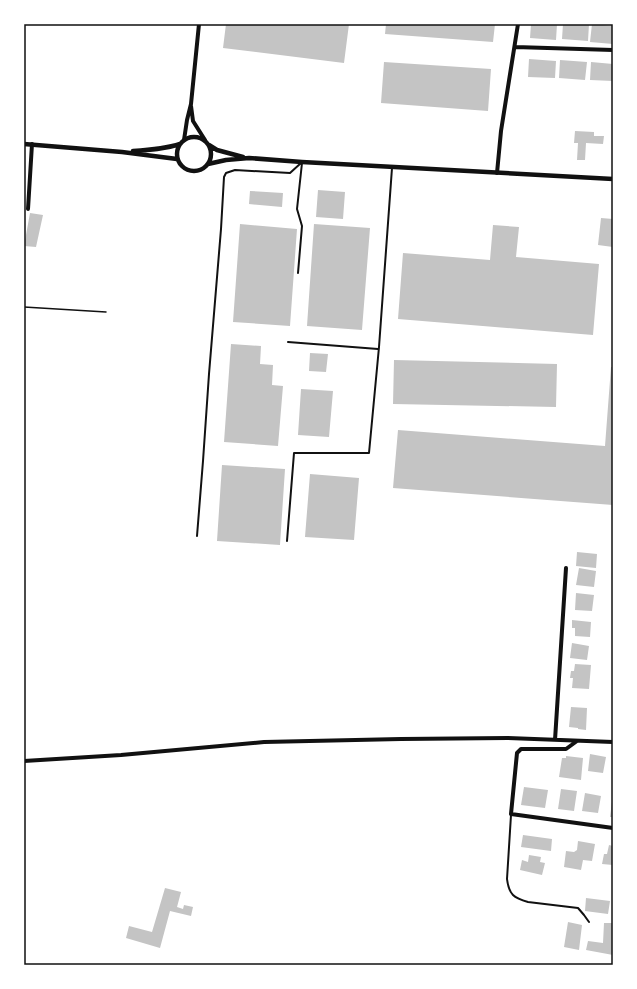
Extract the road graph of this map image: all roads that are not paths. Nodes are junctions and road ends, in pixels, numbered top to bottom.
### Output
1 (200, 24) edge
2 (518, 24) edge
3 (515, 47) junction
4 (613, 50) edge
5 (191, 104) junction
6 (184, 140) junction
7 (205, 140) junction
8 (24, 144) edge
9 (32, 144) junction
10 (180, 144) junction
11 (209, 145) junction
12 (122, 152) junction
13 (249, 158) junction
14 (178, 159) junction
15 (302, 162) junction
16 (208, 164) junction
17 (393, 167) junction
18 (497, 173) junction
19 (613, 179) edge
20 (28, 209) dead end
21 (298, 273) dead end
22 (288, 342) dead end
23 (378, 349) junction
24 (197, 536) dead end
25 (287, 541) dead end
26 (566, 568) dead end
27 (555, 740) junction
28 (577, 741) junction
29 (613, 742) edge
30 (24, 761) edge
31 (512, 814) junction
32 (613, 828) edge
33 (589, 922) dead end

1 - 5 street
2 - 3 street
3 - 4 street
3 - 18 street
5 - 6 street
5 - 7 street
6 - 7 street
6 - 10 street
7 - 11 street
8 - 9 street
9 - 12 street
9 - 20 street
10 - 12 street
10 - 14 street
11 - 13 street
11 - 16 street
12 - 14 street
13 - 15 street
13 - 16 street
14 - 16 street
15 - 17 street
15 - 21 lane
15 - 24 lane
17 - 18 street
17 - 23 lane
18 - 19 street
22 - 23 lane
23 - 25 lane
26 - 27 street
27 - 28 street
27 - 30 street
28 - 29 street
28 - 31 street
31 - 32 street
31 - 33 lane

